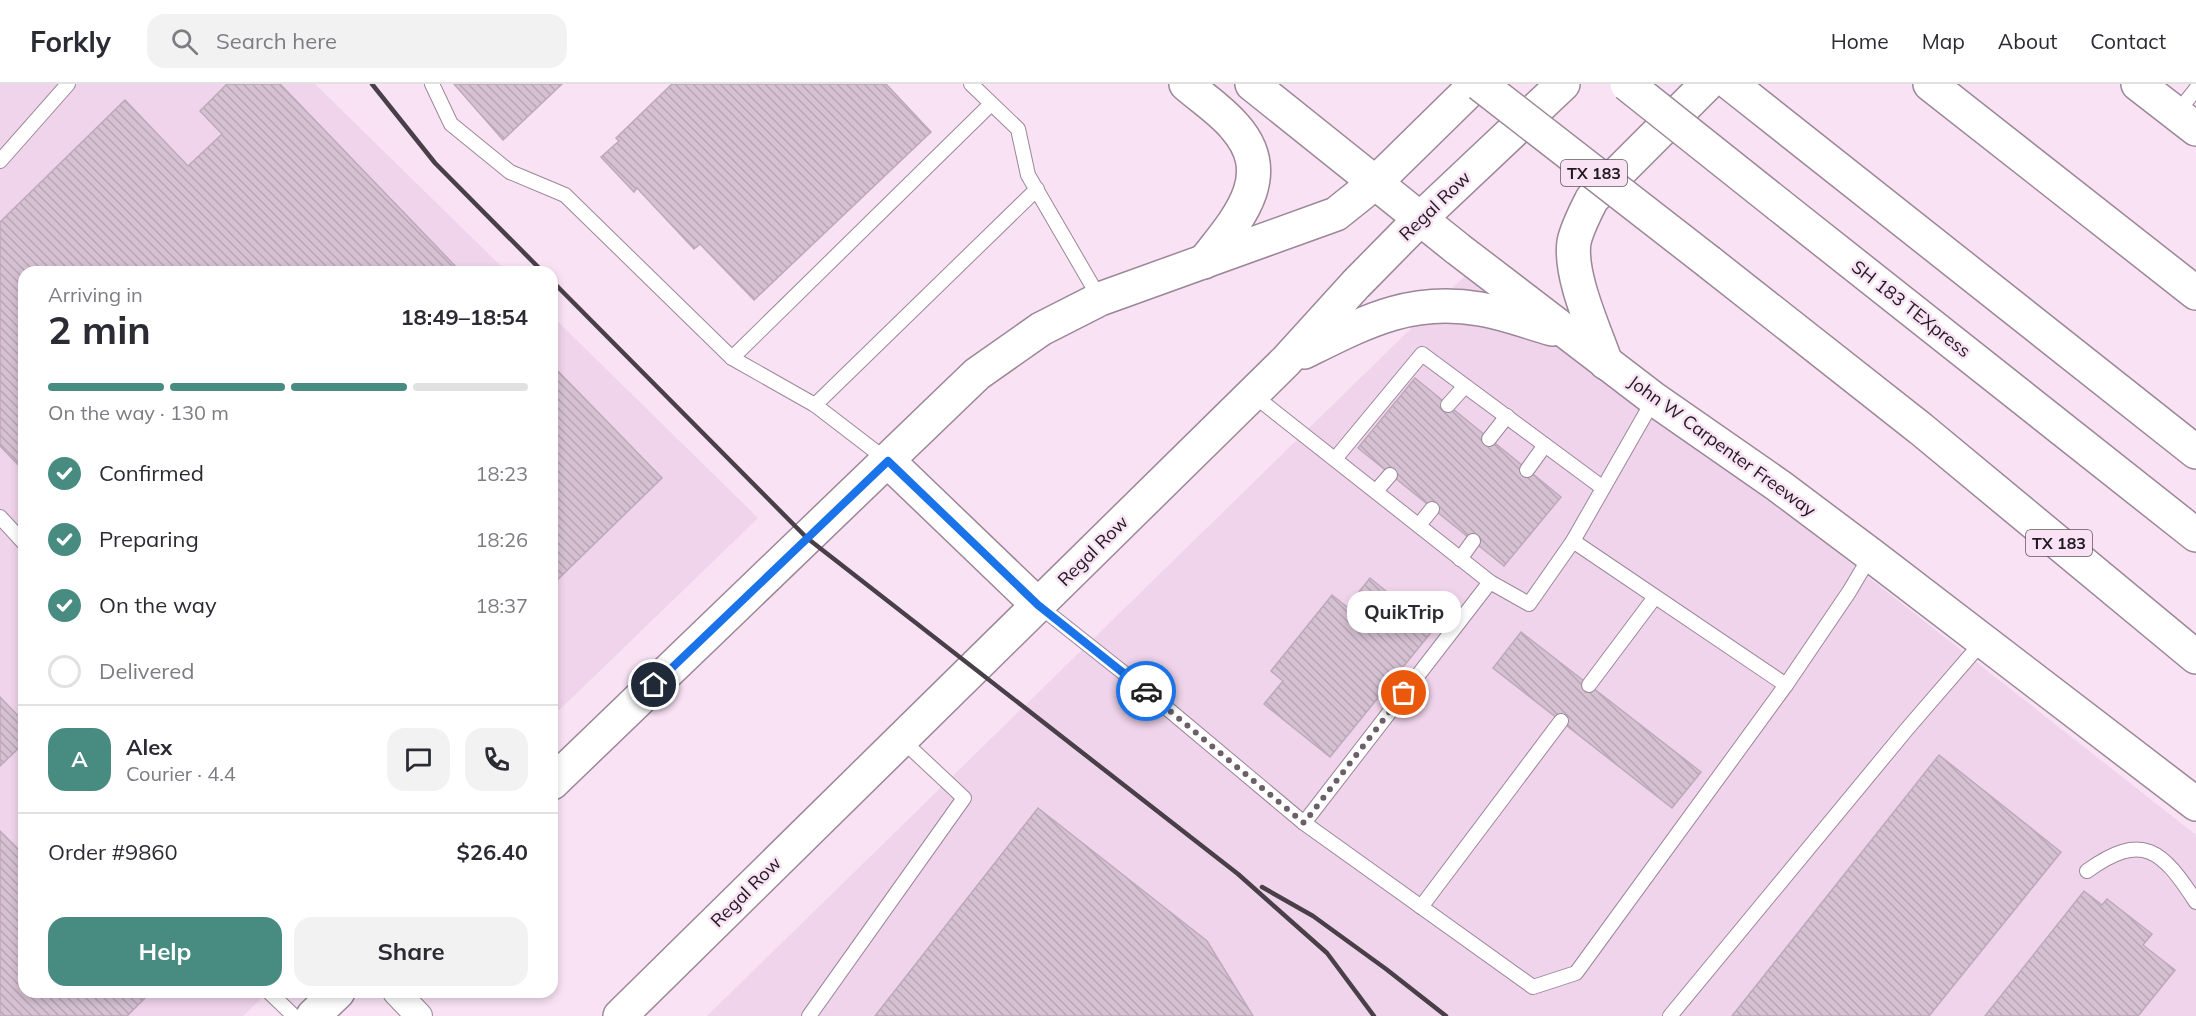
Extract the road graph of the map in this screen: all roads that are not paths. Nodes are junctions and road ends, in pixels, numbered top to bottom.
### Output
1 (68, 84) edge
2 (432, 84) edge
3 (971, 84) edge
4 (1186, 84) edge
5 (1252, 84) edge
6 (1478, 84) edge
7 (1563, 84) edge
8 (1627, 84) edge
9 (1707, 84) edge
10 (1731, 84) edge
11 (1930, 84) edge
12 (2138, 84) edge
13 (992, 104) junction
14 (2189, 111) edge
15 (0, 160) edge
16 (1376, 182) junction
17 (1037, 189) junction
18 (1421, 218) junction
19 (1204, 262) junction
20 (2196, 293) edge
21 (1100, 299) junction
22 (1568, 334) junction
23 (732, 358) junction
24 (1286, 361) junction
25 (1606, 363) junction
26 (1466, 386) junction
27 (1252, 394) junction
28 (1654, 399) junction
29 (815, 405) junction
30 (1448, 405) dead end
31 (1506, 416) junction
32 (1489, 439) dead end
33 (1545, 445) junction
34 (2196, 452) edge
35 (1335, 459) junction
36 (888, 461) junction
37 (1527, 470) dead end
38 (1390, 475) dead end
39 (1603, 488) junction
40 (1376, 491) junction
41 (1432, 509) dead end
42 (0, 517) edge
43 (1419, 525) junction
44 (2196, 535) edge
45 (18, 536) edge
46 (1473, 541) dead end
47 (1573, 541) junction
48 (1871, 555) junction
49 (1460, 559) junction
50 (1490, 582) junction
51 (1655, 597) junction
52 (1038, 605) junction
53 (1983, 641) junction
54 (2196, 657) edge
55 (1589, 684) dead end
56 (1786, 684) junction
57 (1561, 721) dead end
58 (901, 739) junction
59 (558, 777) edge
60 (2196, 804) edge
61 (1304, 823) junction
62 (2087, 871) dead end
63 (2196, 902) edge
64 (1421, 907) junction
65 (275, 998) edge
66 (332, 998) edge
67 (402, 998) edge
68 (294, 1016) edge
69 (313, 1016) edge
70 (419, 1016) edge
71 (620, 1016) edge
72 (809, 1016) edge
73 (1670, 1016) edge

1 - 15 lane
2 - 23 lane
3 - 13 lane
4 - 19 main road
5 - 16 main road, John W Carpenter Freeway
6 - 16 main road
6 - 54 main road, TX 183, bridge
7 - 18 main road, Regal Row
8 - 44 main road, SH 183 TEXpress, bridge
9 - 25 main road
10 - 34 main road
11 - 20 main road
12 - 14 main road
13 - 17 lane
13 - 23 lane
16 - 18 main road, John W Carpenter Freeway
16 - 19 main road
17 - 21 lane
17 - 29 lane
18 - 22 main road, John W Carpenter Freeway
18 - 24 main road, Regal Row
19 - 21 main road
21 - 36 main road
22 - 24 main road
22 - 25 main road, John W Carpenter Freeway
23 - 29 lane
24 - 27 main road, Regal Row
25 - 28 main road, John W Carpenter Freeway
26 - 30 lane
26 - 31 lane
26 - 35 lane
27 - 35 lane
27 - 52 main road, Regal Row
28 - 39 lane
28 - 48 main road, John W Carpenter Freeway
29 - 36 lane
31 - 32 lane
31 - 33 lane
33 - 37 lane
33 - 39 lane
35 - 40 lane
36 - 52 main road
36 - 59 main road
38 - 40 lane
39 - 47 lane
40 - 43 lane
41 - 43 lane
42 - 45 lane
43 - 49 lane
46 - 49 lane
47 - 50 lane
47 - 51 lane
48 - 53 main road, John W Carpenter Freeway
48 - 56 lane
49 - 50 lane
50 - 61 lane
51 - 55 lane
51 - 56 lane
52 - 58 main road, Regal Row
52 - 61 lane
53 - 60 main road, John W Carpenter Freeway
53 - 73 lane
56 - 64 lane
57 - 64 lane
58 - 71 main road, Regal Row
58 - 72 lane
61 - 64 lane
62 - 63 lane
65 - 68 lane
66 - 69 main road
67 - 70 street

